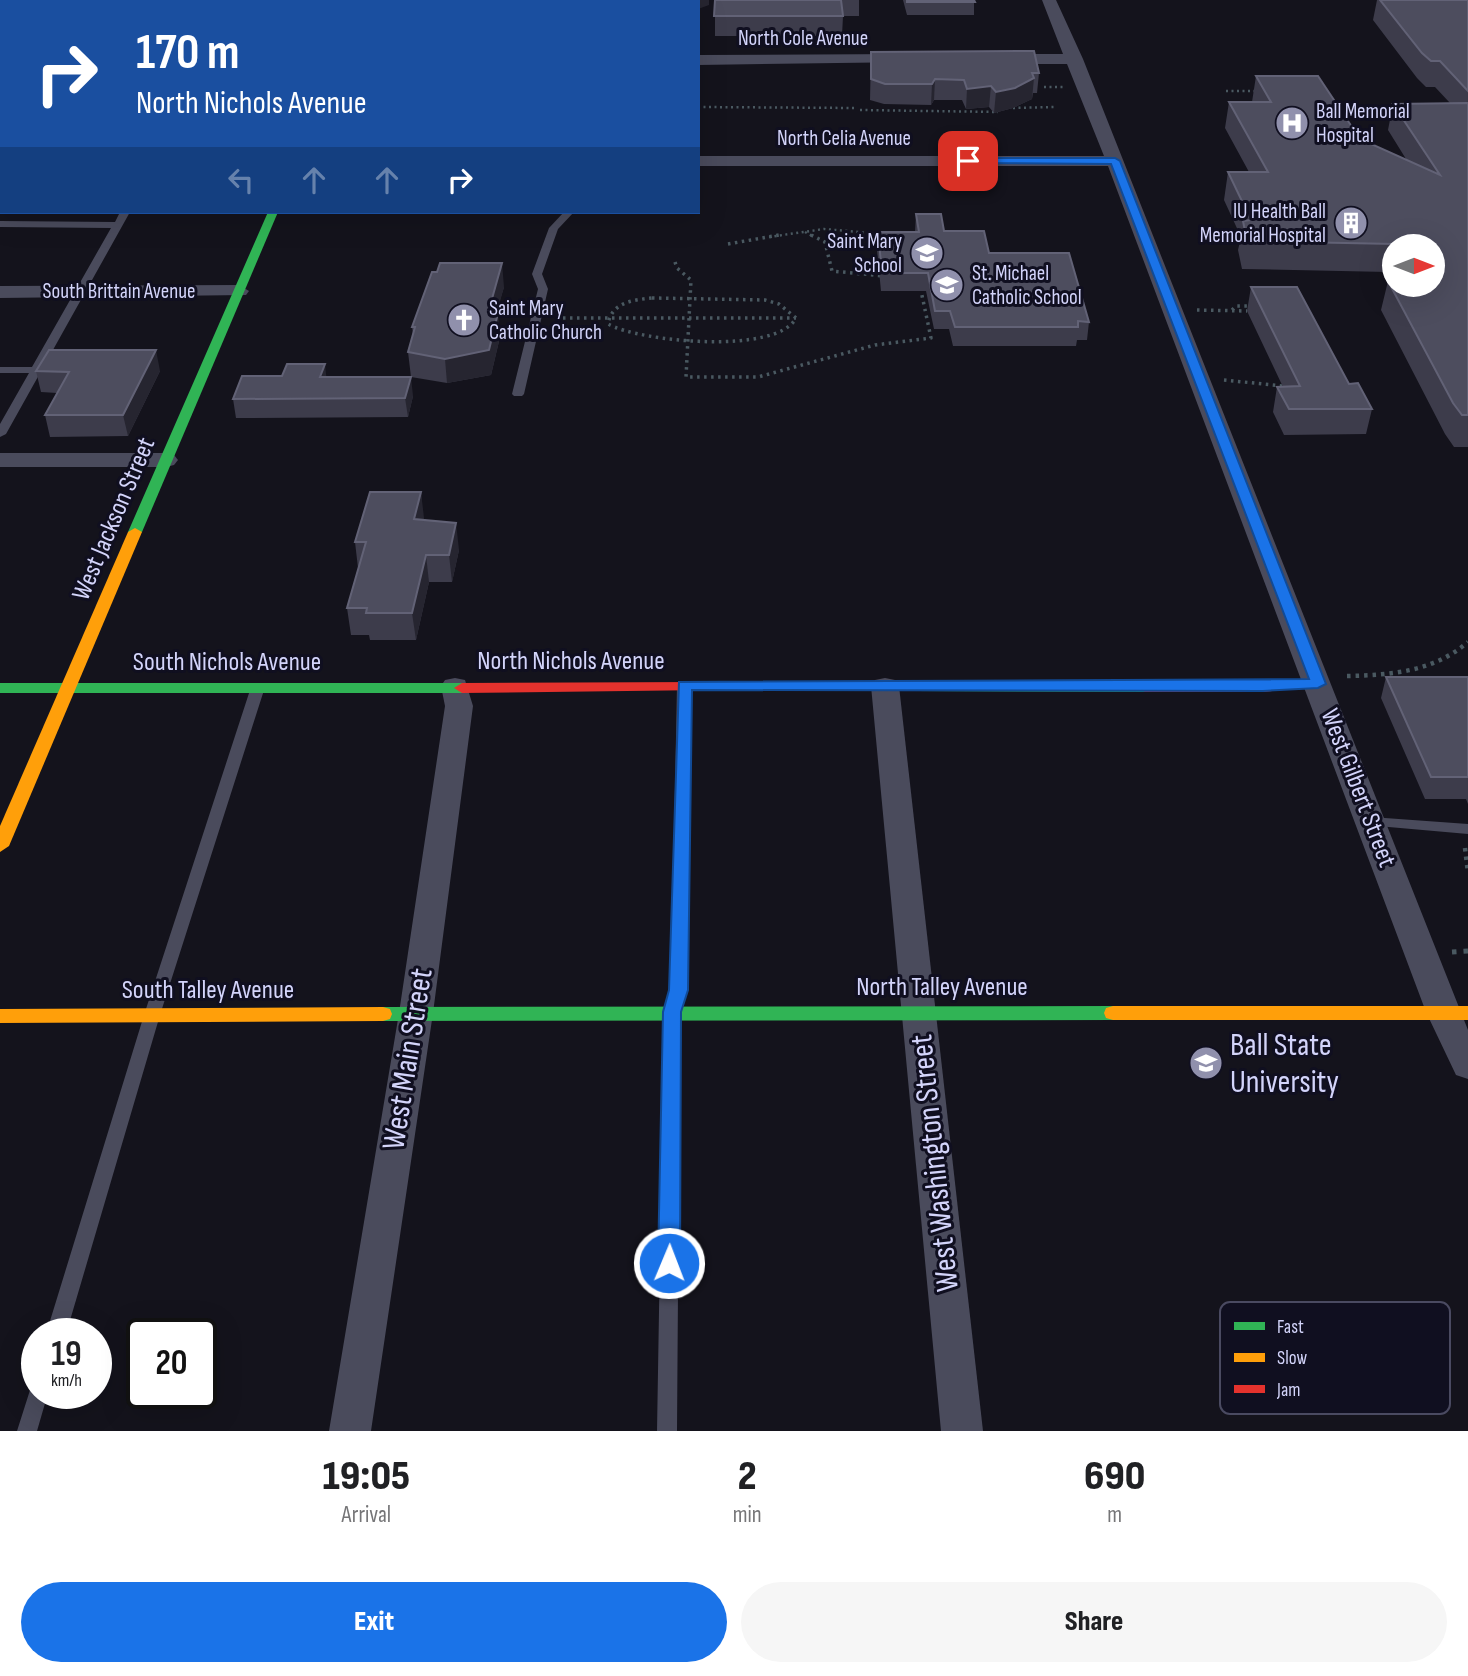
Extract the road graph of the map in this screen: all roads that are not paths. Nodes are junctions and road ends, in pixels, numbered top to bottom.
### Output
1 (1049, 0) edge
2 (924, 59) edge
3 (975, 59) edge
4 (1075, 59) junction
5 (700, 60) edge
6 (700, 161) edge
7 (1115, 161) junction
8 (124, 214) edge
9 (272, 214) edge
10 (567, 214) edge
11 (0, 224) edge
12 (117, 225) junction
13 (239, 291) junction
14 (0, 292) edge
15 (79, 292) junction
16 (0, 370) edge
17 (33, 370) junction
18 (519, 394) dead end
19 (0, 434) edge
20 (0, 460) edge
21 (166, 460) junction
22 (1318, 684) junction
23 (684, 685) junction
24 (454, 686) junction
25 (885, 686) junction
26 (68, 687) junction
27 (258, 687) junction
28 (0, 688) edge
29 (1371, 822) junction
30 (1466, 829) edge
31 (0, 846) edge
32 (920, 1011) junction
33 (672, 1012) junction
34 (1456, 1012) edge
35 (416, 1013) junction
36 (152, 1015) junction
37 (0, 1016) edge
38 (1468, 1066) edge
39 (61, 1318) edge
40 (33, 1409) edge
41 (27, 1431) edge
42 (350, 1431) edge
43 (667, 1431) edge
44 (962, 1431) edge

1 - 4 street, West Gilbert Street
2 - 5 street, North Cole Avenue
3 - 4 street
4 - 7 street, West Gilbert Street
6 - 7 street, North Celia Avenue
7 - 22 street, West Gilbert Street
8 - 12 lane
9 - 13 street, West Jackson Street
10 - 18 lane
11 - 12 lane
12 - 15 lane
13 - 15 street, South Brittain Avenue
13 - 21 street, West Jackson Street
14 - 15 street, South Brittain Avenue
15 - 17 lane
16 - 17 lane
17 - 19 lane
20 - 21 street
21 - 26 street, West Jackson Street
22 - 25 street, North Nichols Avenue
22 - 29 street, West Gilbert Street
23 - 24 street, North Nichols Avenue
23 - 25 street, North Nichols Avenue
23 - 33 lane
24 - 27 street, South Nichols Avenue
24 - 35 street, West Main Street
25 - 32 street, West Washington Street
26 - 27 street, South Nichols Avenue
26 - 28 street, South Nichols Avenue
26 - 31 street, West Jackson Street
27 - 36 lane
29 - 30 lane
29 - 34 street, West Gilbert Street
32 - 33 street, North Talley Avenue
32 - 34 street, North Talley Avenue
32 - 44 street, West Washington Street
33 - 35 street, North Talley Avenue
33 - 43 lane
34 - 38 street, West Gilbert Street
35 - 36 street, South Talley Avenue
35 - 42 street, West Main Street
36 - 37 street, South Talley Avenue
36 - 39 lane
40 - 41 lane

